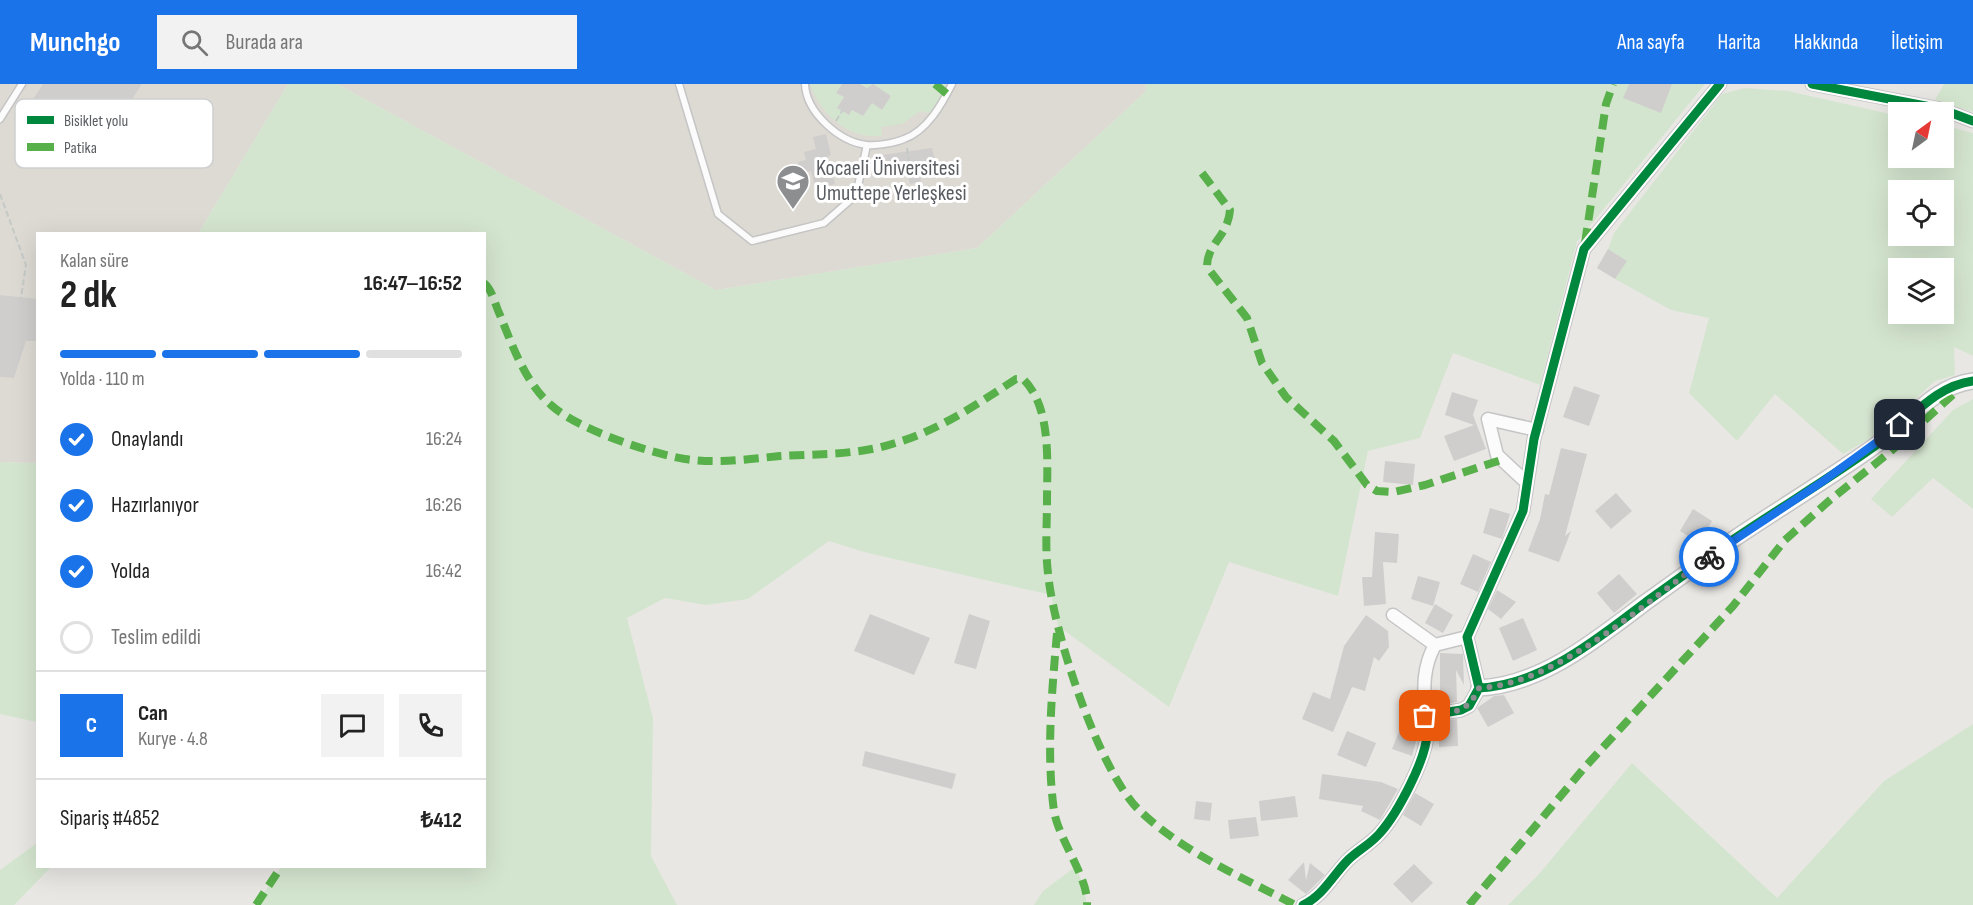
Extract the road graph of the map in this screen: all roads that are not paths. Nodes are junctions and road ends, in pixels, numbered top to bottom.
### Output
1 (22, 84) edge
2 (679, 84) edge
3 (806, 84) edge
4 (952, 84) edge
5 (1720, 84) edge
6 (1812, 84) edge
7 (0, 119) edge
8 (1973, 121) edge
9 (867, 145) junction
10 (1973, 381) edge
11 (1537, 430) junction
12 (1527, 483) junction
13 (1394, 615) dead end
14 (1467, 637) junction
15 (1435, 645) junction
16 (1479, 688) junction
17 (1425, 716) junction
18 (1303, 905) edge

1 - 7 lane
2 - 9 lane
3 - 9 lane
4 - 9 lane
5 - 11 street
6 - 8 street
10 - 16 street
11 - 12 street
11 - 12 street
12 - 14 street
13 - 15 street
14 - 15 street
14 - 16 street
15 - 17 street
16 - 17 street
17 - 18 street

